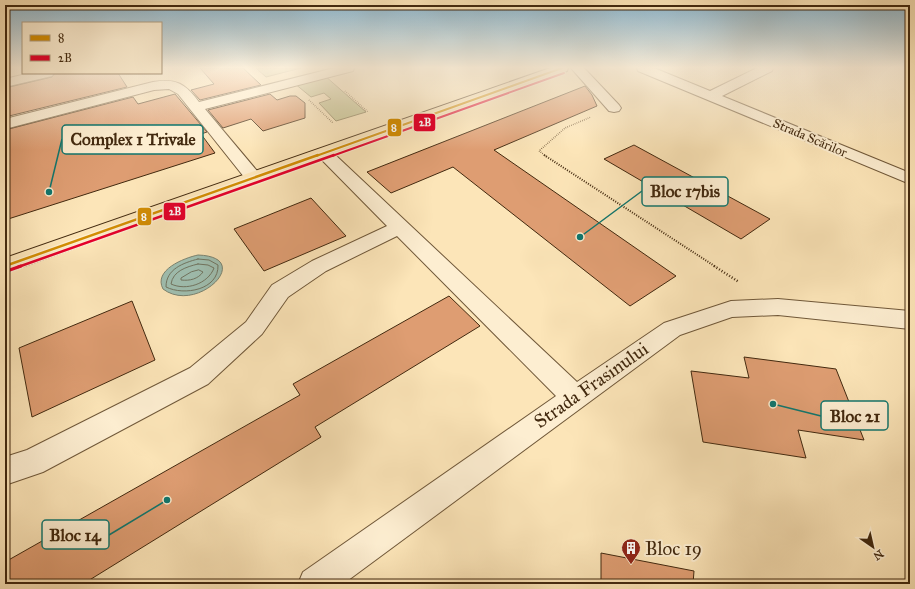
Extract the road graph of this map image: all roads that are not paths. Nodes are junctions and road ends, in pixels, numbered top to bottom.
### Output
1 (115, 95) edge
2 (187, 95) edge
3 (242, 95) edge
4 (485, 95) edge
5 (602, 95) edge
6 (710, 96) edge
7 (196, 107) junction
8 (614, 108) road end
9 (5, 124) edge
10 (324, 153) junction
11 (254, 178) junction
12 (910, 180) edge
13 (400, 227) junction
14 (5, 266) edge
15 (910, 320) edge
16 (574, 397) junction
17 (5, 471) edge
18 (315, 584) edge

1 - 9 street
2 - 7 street
3 - 7 street
4 - 10 main road
5 - 8 street
6 - 12 street, Strada Scărilor
7 - 11 street
10 - 11 main road
10 - 13 street
11 - 14 main road
13 - 16 street
13 - 17 street
15 - 16 street, Strada Frasinului
16 - 18 street, Strada Frasinului

